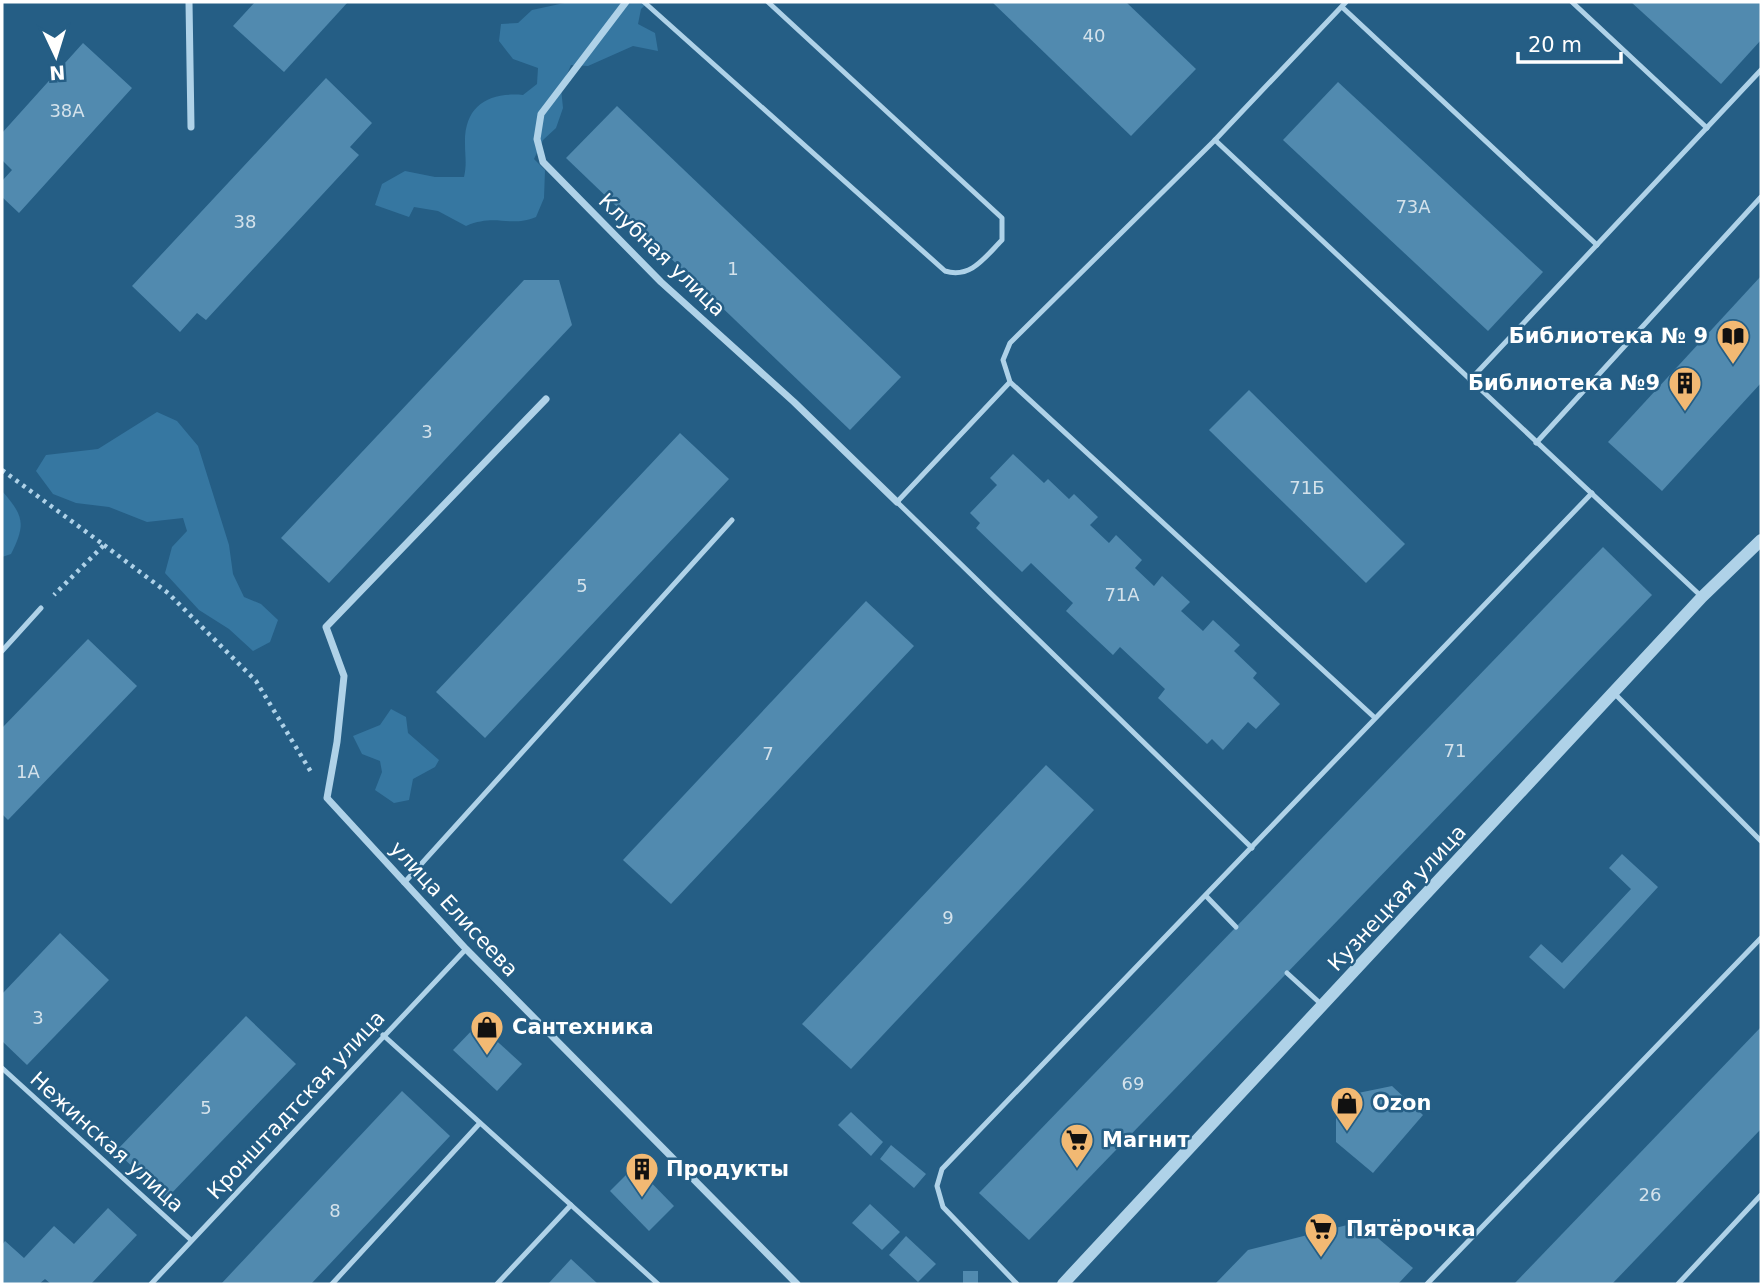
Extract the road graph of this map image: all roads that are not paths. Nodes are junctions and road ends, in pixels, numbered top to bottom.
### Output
1 (189, 2) edge
2 (626, 2) edge
3 (645, 2) edge
4 (768, 2) edge
5 (1572, 2) edge
6 (1344, 4) edge
7 (1761, 70) edge
8 (191, 127) dead end
9 (1707, 128) junction
10 (1215, 141) junction
11 (1761, 197) edge
12 (1597, 245) junction
13 (1469, 380) junction
14 (1010, 382) junction
15 (546, 399) dead end
16 (1536, 443) junction
17 (1592, 493) junction
18 (897, 502) junction
19 (732, 520) dead end
20 (1761, 540) edge
21 (1702, 597) junction
22 (41, 608) road end
23 (2, 651) edge
24 (1614, 693) junction
25 (1374, 717) junction
26 (1761, 841) edge
27 (1252, 848) junction
28 (404, 883) junction
29 (1207, 897) junction
30 (1236, 927) dead end
31 (1761, 938) edge
32 (466, 949) junction
33 (1287, 973) dead end
34 (1323, 1006) junction
35 (383, 1035) junction
36 (2, 1068) edge
37 (480, 1123) junction
38 (1761, 1195) edge
39 (571, 1205) junction
40 (191, 1240) junction
41 (151, 1284) edge
42 (332, 1284) edge
43 (497, 1284) edge
44 (657, 1284) edge
45 (797, 1284) edge
46 (1017, 1284) edge
47 (1063, 1284) edge
48 (1427, 1284) edge
49 (1678, 1284) edge

1 - 8 street
2 - 18 street, Клубная улица
3 - 4 lane
5 - 9 lane
6 - 10 lane
6 - 12 lane
7 - 9 lane
9 - 12 lane
10 - 13 lane
10 - 14 lane
11 - 16 lane
12 - 13 lane
13 - 16 lane
14 - 18 lane
14 - 25 lane
15 - 28 street, улица Елисеева
16 - 17 lane
17 - 21 lane
17 - 25 lane
18 - 27 lane
19 - 28 lane
20 - 21 street, Кузнецкая улица
21 - 24 street, Кузнецкая улица
22 - 23 lane
24 - 26 lane
24 - 34 street, Кузнецкая улица
25 - 27 lane
27 - 29 lane
28 - 32 street, улица Елисеева
29 - 30 lane
29 - 46 lane
31 - 48 lane
32 - 35 lane, Кронштадтская улица
32 - 45 street, улица Елисеева
33 - 34 lane
34 - 47 street, Кузнецкая улица
35 - 37 lane
35 - 40 lane, Кронштадтская улица
36 - 40 lane, Нежинская улица
37 - 39 lane
37 - 42 lane
38 - 49 lane
39 - 43 lane
39 - 44 lane
40 - 41 lane, Кронштадтская улица

